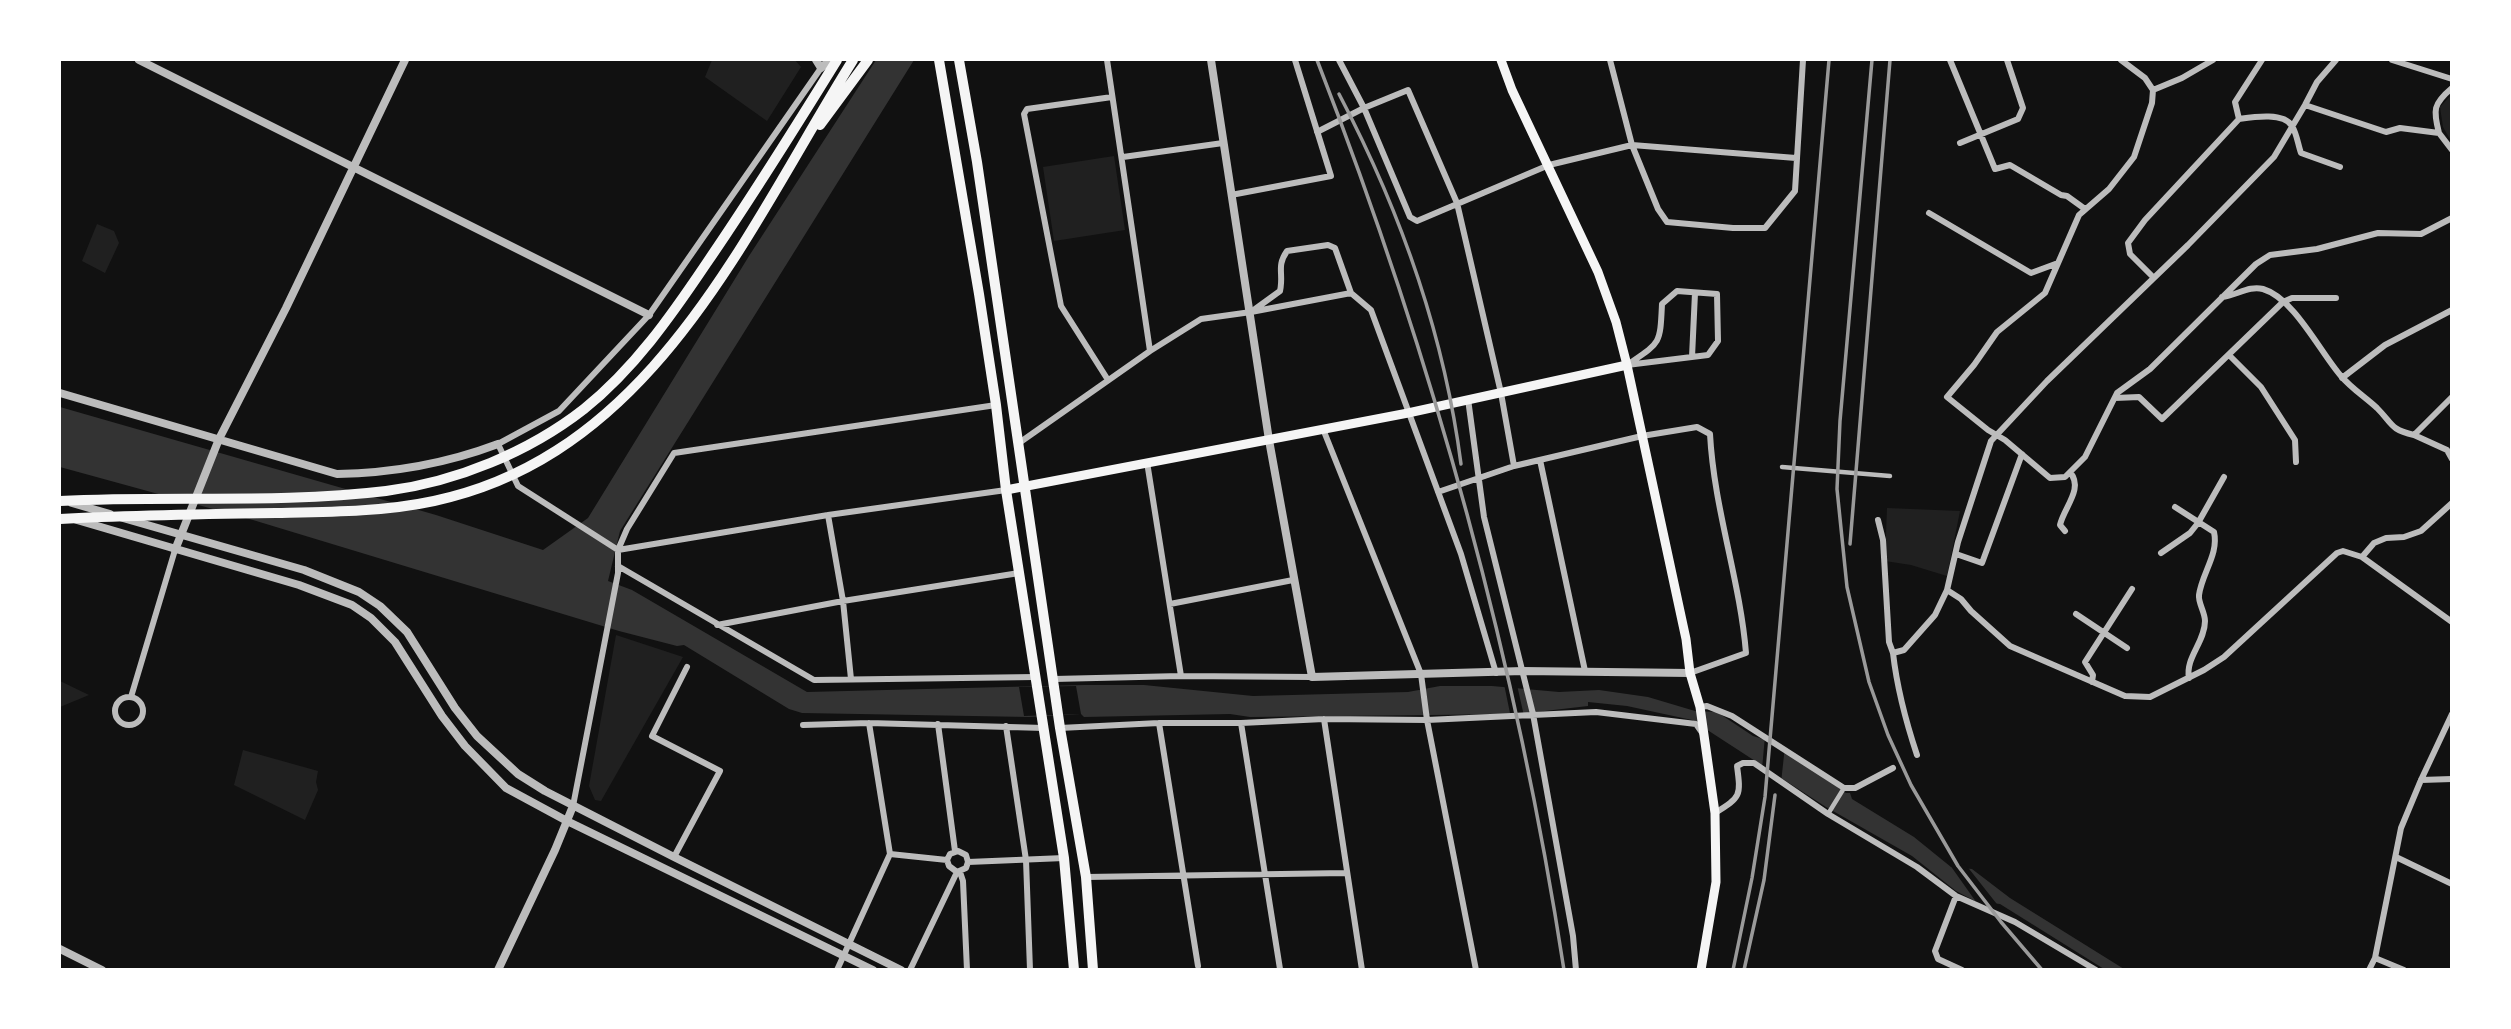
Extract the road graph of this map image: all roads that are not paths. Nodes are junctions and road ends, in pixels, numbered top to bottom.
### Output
1 (139, 60) edge
2 (405, 60) edge
3 (816, 60) edge
4 (830, 60) edge
5 (837, 60) edge
6 (853, 60) edge
7 (868, 60) edge
8 (939, 60) edge
9 (959, 60) edge
10 (1107, 60) edge
11 (1212, 60) edge
12 (1295, 60) edge
13 (1339, 60) edge
14 (1501, 60) edge
15 (1610, 60) edge
16 (1803, 60) edge
17 (1950, 60) edge
18 (2007, 60) edge
19 (2121, 60) edge
20 (2213, 60) edge
21 (2262, 60) edge
22 (2336, 60) edge
23 (2392, 60) edge
24 (821, 68) junction
25 (2452, 79) edge
26 (2452, 88) edge
27 (2153, 90) junction
28 (1112, 97) junction
29 (2305, 105) junction
30 (1364, 108) junction
31 (2239, 119) junction
32 (2292, 124) junction
33 (1317, 132) junction
34 (2439, 133) junction
35 (1980, 134) junction
36 (1223, 143) junction
37 (1960, 143) dead end
38 (1632, 145) junction
39 (2452, 150) edge
40 (799, 153) junction
41 (1123, 157) junction
42 (1796, 158) junction
43 (1549, 165) junction
44 (2340, 167) dead end
45 (355, 168) junction
46 (1231, 195) junction
47 (1457, 204) junction
48 (2085, 209) junction
49 (1929, 213) dead end
50 (2452, 218) edge
51 (2059, 263) junction
52 (2154, 278) junction
53 (1351, 293) junction
54 (1695, 293) junction
55 (2220, 298) junction
56 (2336, 298) dead end
57 (2283, 302) junction
58 (2452, 310) edge
59 (1251, 312) junction
60 (649, 315) junction
61 (1150, 351) junction
62 (2229, 355) junction
63 (1692, 357) junction
64 (1627, 365) junction
65 (2342, 378) junction
66 (1108, 380) junction
67 (60, 393) edge
68 (1501, 393) junction
69 (2452, 397) edge
70 (2115, 398) junction
71 (1468, 399) junction
72 (996, 405) junction
73 (1408, 413) junction
74 (1323, 429) junction
75 (1998, 435) junction
76 (2414, 435) junction
77 (1642, 436) junction
78 (219, 439) junction
79 (1269, 440) junction
80 (1019, 443) junction
81 (498, 444) junction
82 (2022, 454) junction
83 (2452, 459) edge
84 (1540, 460) junction
85 (1147, 462) junction
86 (2296, 462) dead end
87 (1514, 466) junction
88 (1782, 467) dead end
89 (2070, 472) junction
90 (1890, 476) dead end
91 (1478, 477) junction
92 (2224, 477) dead end
93 (1025, 486) junction
94 (1006, 490) junction
95 (1438, 492) junction
96 (60, 500) edge
97 (2452, 503) edge
98 (2175, 507) dead end
99 (828, 515) junction
100 (60, 517) edge
101 (1878, 520) dead end
102 (2198, 523) junction
103 (2065, 530) dead end
104 (180, 535) junction
105 (175, 550) junction
106 (618, 550) junction
107 (2161, 553) dead end
108 (1956, 554) junction
109 (2362, 557) junction
110 (618, 570) junction
111 (1019, 573) junction
112 (1293, 580) junction
113 (2132, 589) dead end
114 (1947, 590) junction
115 (843, 601) junction
116 (1170, 604) junction
117 (2076, 614) dead end
118 (2452, 622) edge
119 (717, 625) junction
120 (2102, 632) junction
121 (2127, 648) dead end
122 (1892, 653) junction
123 (687, 667) dead end
124 (1523, 671) junction
125 (1586, 671) junction
126 (1496, 673) junction
127 (1690, 673) junction
128 (1421, 674) junction
129 (1181, 676) junction
130 (1035, 677) junction
131 (1312, 677) junction
132 (2189, 678) junction
133 (851, 679) junction
134 (1054, 679) junction
135 (2092, 682) junction
136 (131, 697) junction
137 (1700, 707) junction
138 (1533, 714) junction
139 (2452, 714) edge
140 (1426, 717) junction
141 (1324, 719) junction
142 (869, 723) junction
143 (1158, 723) junction
144 (1241, 723) junction
145 (938, 724) junction
146 (803, 725) dead end
147 (1006, 726) junction
148 (1044, 728) junction
149 (1060, 728) junction
150 (1705, 736) junction
151 (1917, 755) dead end
152 (1892, 768) dead end
153 (2450, 776) edge
154 (2421, 780) junction
155 (1844, 788) junction
156 (573, 806) junction
157 (1715, 813) junction
158 (1828, 814) junction
159 (567, 821) junction
160 (955, 851) junction
161 (890, 854) junction
162 (674, 857) junction
163 (2396, 857) junction
164 (1064, 858) junction
165 (947, 860) junction
166 (1026, 860) junction
167 (968, 862) junction
168 (958, 872) junction
169 (1346, 873) junction
170 (1184, 876) junction
171 (1267, 876) junction
172 (1086, 877) junction
173 (2452, 884) edge
174 (1956, 896) junction
175 (848, 943) junction
176 (60, 948) edge
177 (843, 955) junction
178 (2375, 958) junction
179 (1198, 966) dead end
180 (1280, 969) edge
181 (102, 970) edge
182 (498, 970) edge
183 (836, 970) edge
184 (873, 970) edge
185 (901, 970) edge
186 (910, 970) edge
187 (967, 970) edge
188 (1030, 970) edge
189 (1074, 970) edge
190 (1093, 970) edge
191 (1362, 970) edge
192 (1476, 970) edge
193 (1576, 970) edge
194 (1701, 970) edge
195 (1962, 970) edge
196 (2096, 970) edge
197 (2369, 970) edge
198 (2404, 970) edge

1 - 45 street
2 - 45 street
3 - 24 street
4 - 24 street
5 - 96 highway
6 - 40 highway
7 - 40 highway
8 - 72 highway
9 - 80 highway
10 - 28 street
11 - 36 street
12 - 33 street
13 - 30 street
14 - 43 main road
15 - 38 street
16 - 42 street
17 - 35 street
18 - 35 street
19 - 27 street
20 - 27 street
21 - 31 street
22 - 29 street
23 - 25 street
24 - 60 street
26 - 34 street
27 - 48 street
28 - 41 street
28 - 66 street
29 - 32 street
29 - 34 street
30 - 33 street
30 - 47 street
30 - 47 street
31 - 32 street
31 - 52 street
32 - 44 street
32 - 52 street
33 - 46 street
34 - 39 street
35 - 37 street
35 - 48 street
36 - 41 street
36 - 46 street
38 - 42 street
38 - 42 street
38 - 43 street
40 - 100 highway
41 - 61 street
43 - 47 street
43 - 64 main road
45 - 60 street
45 - 78 street
46 - 59 street
47 - 68 street
48 - 51 street
49 - 51 street
50 - 55 street
51 - 75 street
52 - 75 street
53 - 59 street
53 - 59 street
53 - 73 street
54 - 63 street
54 - 63 street
54 - 64 street
55 - 57 street
55 - 70 street
56 - 57 street
57 - 62 street
57 - 65 street
58 - 65 street
59 - 61 street
59 - 79 street
60 - 81 street
61 - 66 street
62 - 70 street
62 - 86 street
63 - 64 street
64 - 68 main road
64 - 77 main road
65 - 76 street
66 - 80 street
67 - 78 street
68 - 71 main road
68 - 87 street
69 - 76 street
70 - 89 street
71 - 73 main road
71 - 91 street
72 - 94 highway
72 - 106 street
73 - 74 main road
73 - 95 street
74 - 79 main road
74 - 128 street
75 - 82 street
75 - 108 street
76 - 83 street
77 - 84 street
77 - 127 main road
77 - 127 street
78 - 81 street
78 - 104 street
79 - 85 main road
79 - 112 street
80 - 93 highway
81 - 106 street
82 - 89 street
82 - 108 street
84 - 87 street
84 - 125 street
85 - 93 main road
85 - 116 street
87 - 91 street
88 - 90 street
89 - 103 street
91 - 95 street
91 - 124 street
92 - 102 street
93 - 94 main road
93 - 134 highway
94 - 99 street
94 - 111 highway
95 - 126 street
96 - 104 street
97 - 109 street
98 - 102 street
99 - 106 street
99 - 115 street
100 - 105 street
101 - 122 street
102 - 107 street
102 - 132 street
104 - 105 street
104 - 156 street
105 - 136 street
105 - 159 street
106 - 110 street
108 - 114 street
109 - 118 street
109 - 132 street
110 - 119 street
110 - 156 street
111 - 115 street
111 - 130 highway
112 - 116 street
112 - 131 street
113 - 120 street
114 - 122 street
114 - 135 street
115 - 119 street
115 - 133 street
116 - 129 street
117 - 120 street
119 - 133 street
120 - 121 street
120 - 135 street
122 - 151 street
123 - 162 street
124 - 125 street
124 - 126 street
124 - 138 street
125 - 127 street
126 - 128 street
127 - 137 main road
128 - 131 street
128 - 140 street
129 - 131 street
129 - 134 street
130 - 133 street
130 - 148 highway
132 - 135 street
134 - 149 highway
136 - 136 street
137 - 150 main road
137 - 155 street
138 - 140 street
138 - 150 street
138 - 193 street
139 - 154 street
140 - 141 street
140 - 192 street
141 - 144 street
141 - 169 street
142 - 145 street
142 - 146 street
142 - 161 street
143 - 144 street
143 - 149 street
143 - 170 street
144 - 171 street
145 - 147 street
145 - 160 street
147 - 148 street
147 - 166 street
148 - 164 highway
149 - 172 highway
150 - 157 main road
152 - 155 street
153 - 154 street
154 - 163 street
155 - 158 street
156 - 159 street
156 - 162 street
157 - 158 street
157 - 194 main road
158 - 174 street
159 - 177 street
159 - 182 street
160 - 165 street
160 - 167 street
161 - 165 street
161 - 175 street
162 - 175 street
163 - 173 street
163 - 178 street
164 - 166 street
164 - 189 highway
165 - 168 street
166 - 167 street
166 - 188 street
167 - 168 street
168 - 186 street
168 - 187 street
169 - 171 street
169 - 191 street
170 - 171 street
170 - 172 street
170 - 179 street
171 - 180 street
172 - 190 highway
174 - 195 street
174 - 196 street
175 - 177 street
175 - 185 street
176 - 181 street
177 - 183 street
177 - 184 street
178 - 197 street
178 - 198 street

